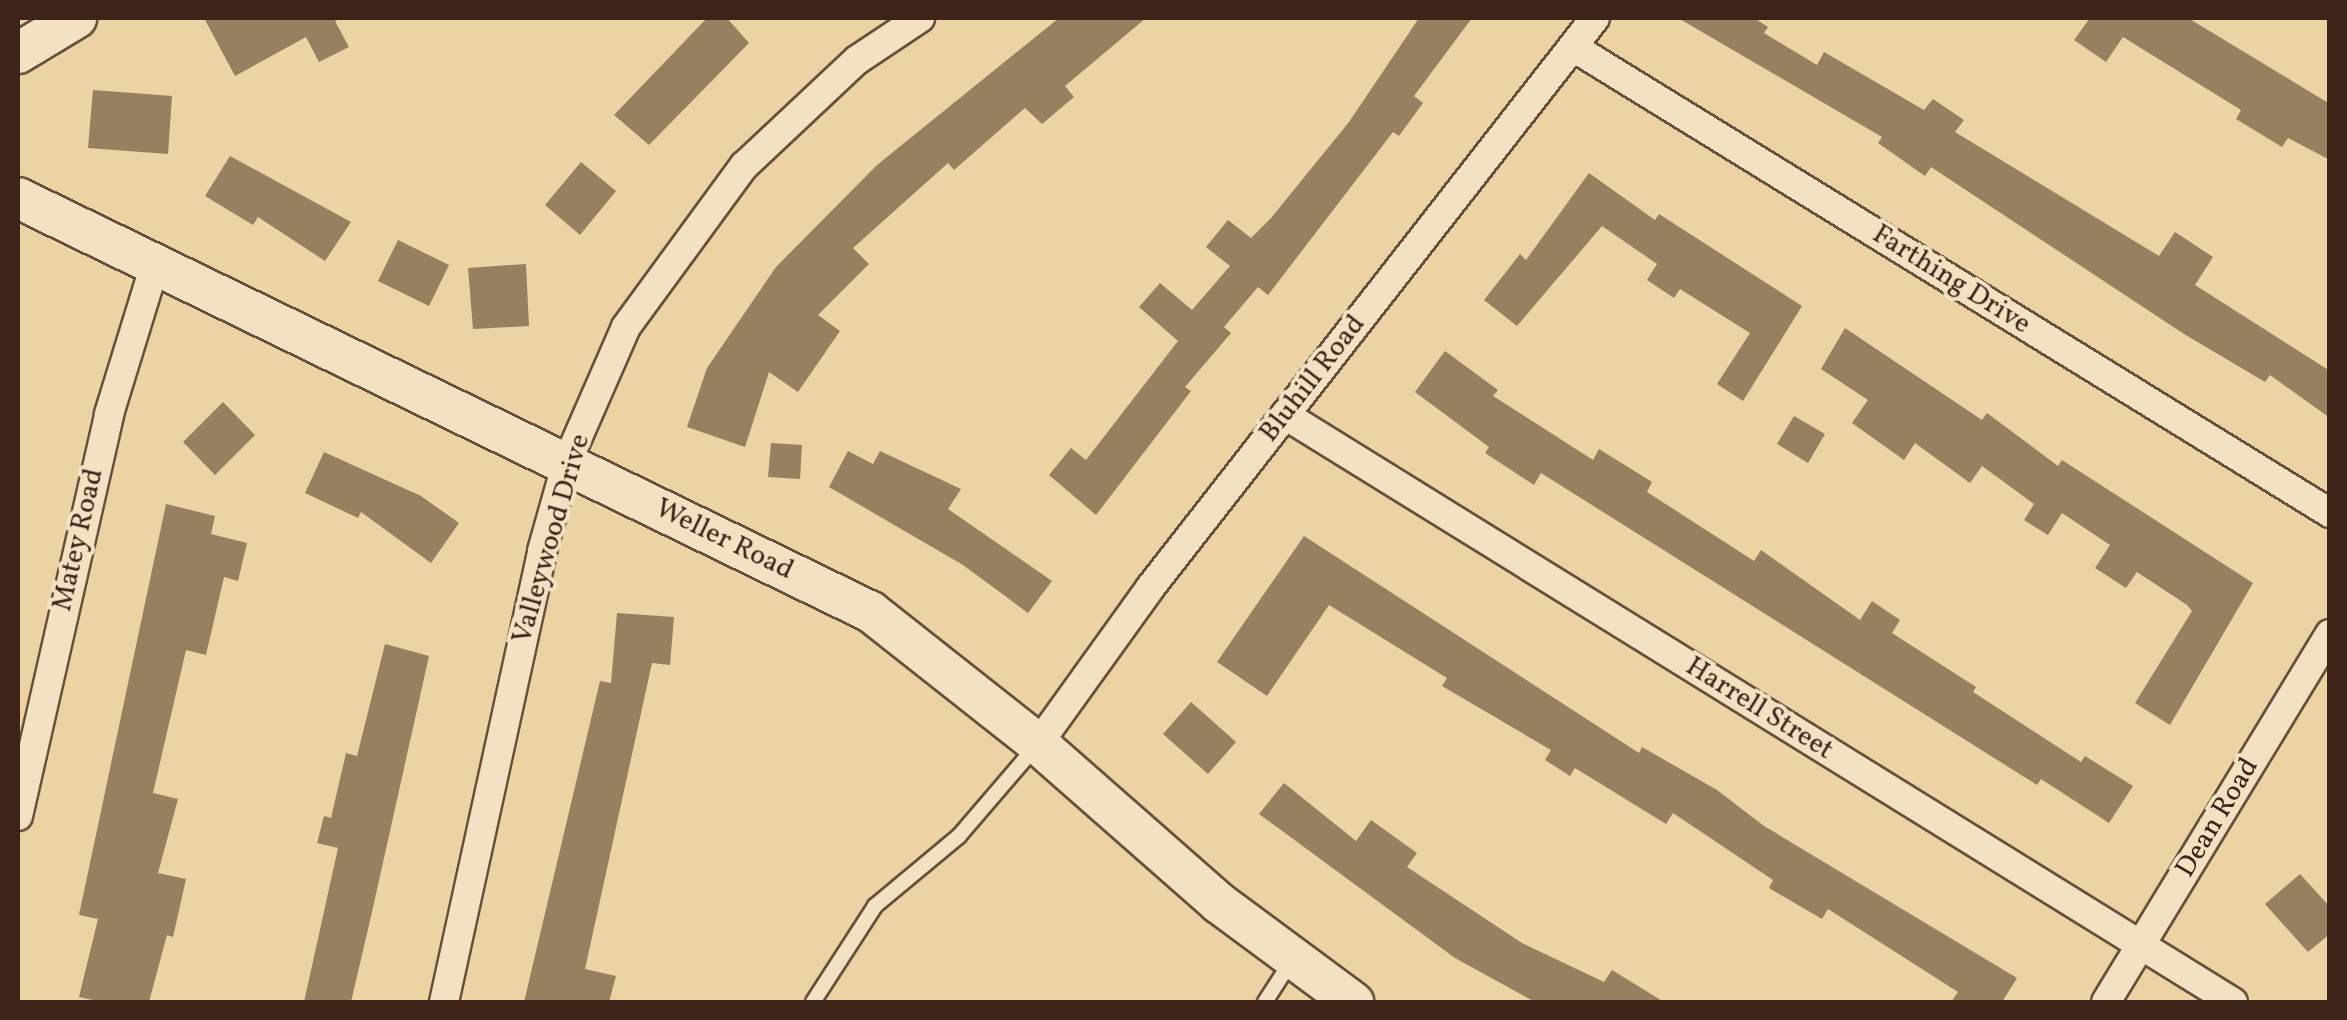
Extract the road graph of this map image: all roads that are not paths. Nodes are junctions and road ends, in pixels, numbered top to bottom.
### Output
1 (76, 18) edge
2 (920, 18) edge
3 (1595, 18) edge
4 (1573, 47) junction
5 (18, 54) edge
6 (18, 198) edge
7 (154, 268) junction
8 (1285, 415) junction
9 (567, 462) junction
10 (2330, 512) edge
11 (2330, 634) edge
12 (1038, 744) junction
13 (18, 816) edge
14 (2141, 945) junction
15 (1293, 960) junction
16 (444, 1002) edge
17 (813, 1002) edge
18 (1265, 1002) edge
19 (1352, 1002) edge
20 (2106, 1002) edge
21 (2233, 1002) edge

1 - 5 street
2 - 9 street, Valleywood Drive
3 - 4 street, Bluhill Road
4 - 8 street, Bluhill Road
4 - 10 street, Farthing Drive
6 - 7 street, Weller Road
7 - 9 street, Weller Road
7 - 13 street, Matey Road
8 - 12 street, Bluhill Road
8 - 14 street, Harrell Street
9 - 12 street, Weller Road
9 - 16 street, Valleywood Drive
11 - 14 street, Dean Road
12 - 15 street, Weller Road
12 - 17 lane
14 - 20 street, Dean Road
14 - 21 street, Harrell Street
15 - 18 lane
15 - 19 street, Weller Road

